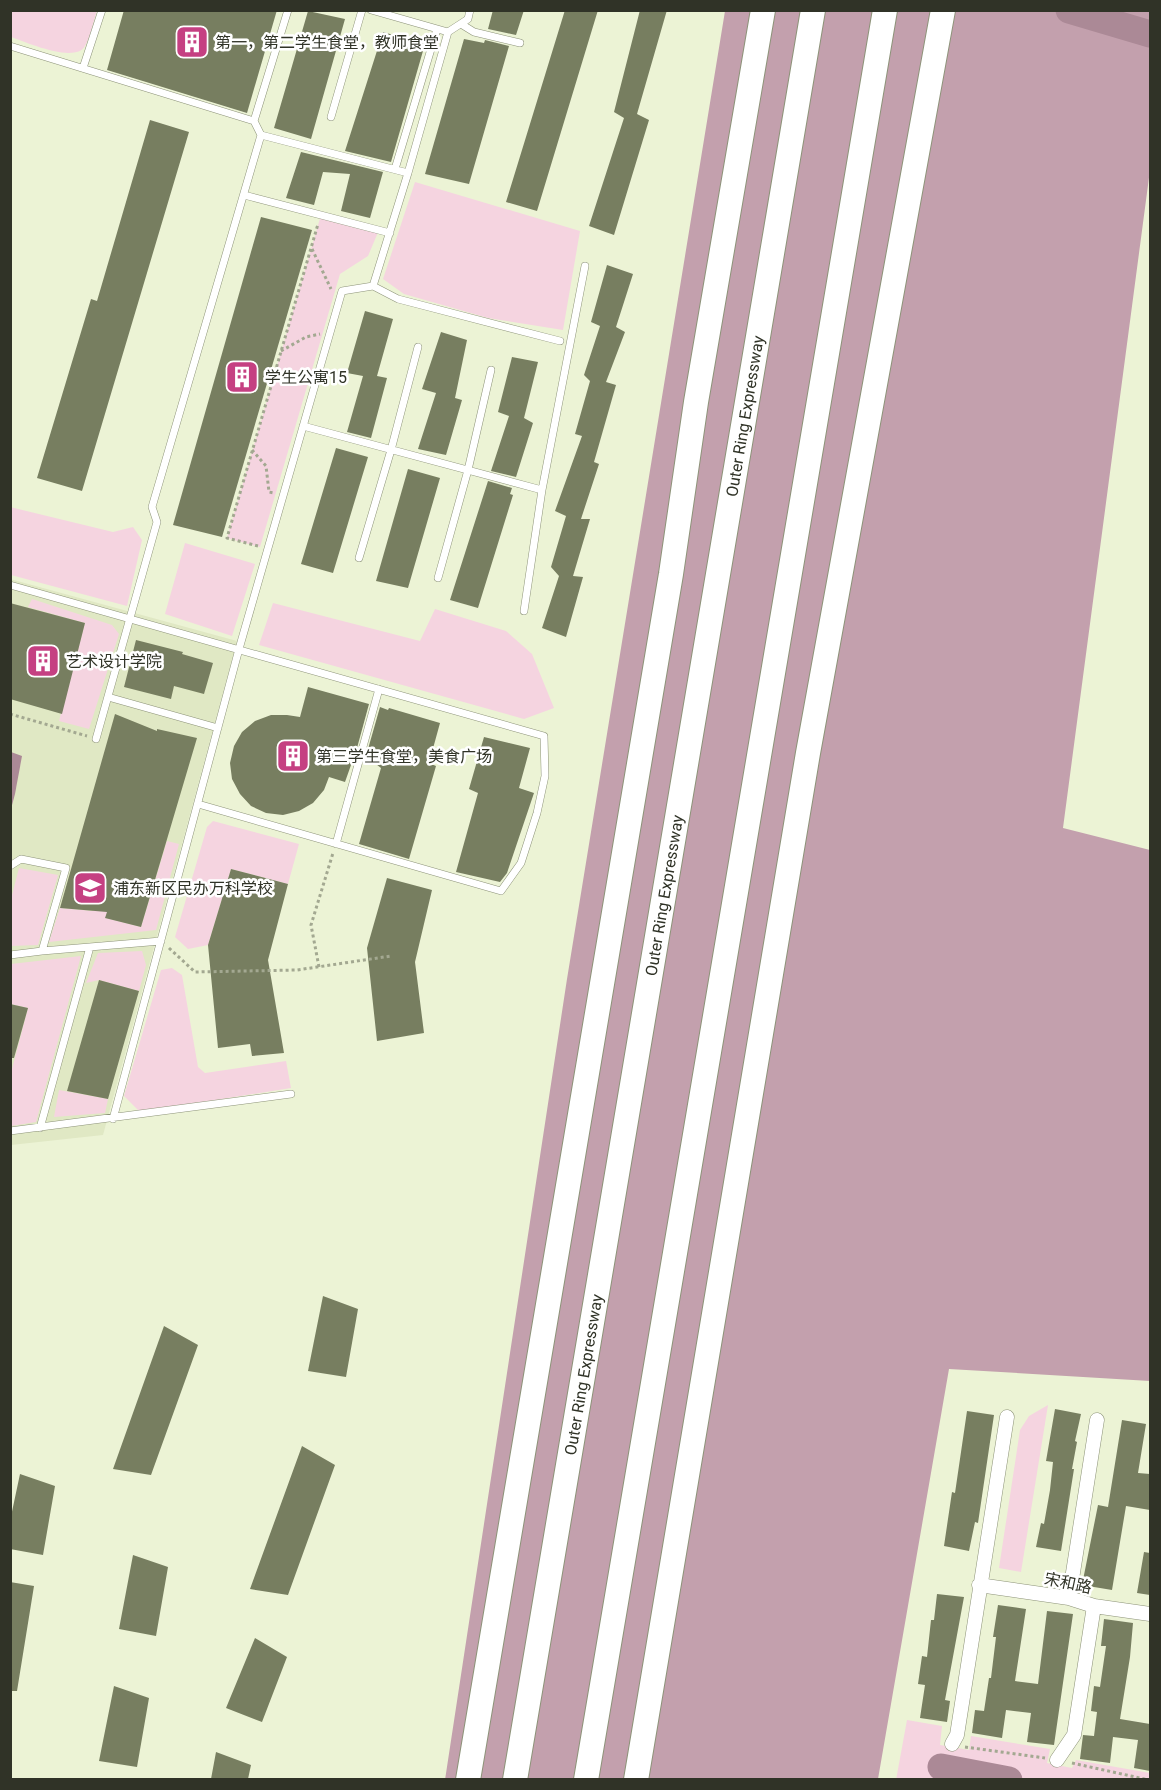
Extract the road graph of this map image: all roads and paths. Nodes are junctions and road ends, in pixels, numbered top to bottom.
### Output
1 (102, 10) edge
2 (288, 10) edge
3 (362, 10) edge
4 (371, 10) edge
5 (470, 10) edge
6 (763, 10) edge
7 (942, 10) edge
8 (813, 14) edge
9 (884, 19) edge
10 (461, 24) junction
11 (437, 29) junction
12 (448, 32) junction
13 (520, 43) dead end
14 (10, 46) edge
15 (83, 68) junction
16 (331, 117) dead end
17 (254, 121) junction
18 (261, 135) junction
19 (395, 169) junction
20 (408, 173) junction
21 (244, 195) junction
22 (321, 215) junction
23 (390, 233) junction
24 (311, 247) junction
25 (585, 266) dead end
26 (373, 286) junction
27 (340, 299) junction
28 (329, 335) junction
29 (560, 341) dead end
30 (418, 347) dead end
31 (281, 351) junction
32 (491, 370) dead end
33 (303, 426) junction
34 (252, 450) junction
35 (391, 450) junction
36 (468, 470) junction
37 (542, 490) junction
38 (283, 496) junction
39 (268, 549) junction
40 (359, 558) dead end
41 (438, 578) dead end
42 (10, 585) edge
43 (524, 611) dead end
44 (130, 618) junction
45 (239, 649) junction
46 (379, 689) junction
47 (108, 697) junction
48 (10, 714) edge
49 (218, 728) junction
50 (96, 739) joint
51 (198, 804) junction
52 (336, 844) junction
53 (10, 866) edge
54 (161, 941) junction
55 (90, 947) junction
56 (42, 951) junction
57 (10, 955) edge
58 (391, 956) dead end
59 (319, 967) junction
60 (291, 1094) dead end
61 (113, 1119) junction
62 (40, 1128) junction
63 (10, 1131) edge
64 (1007, 1418) dead end
65 (1098, 1420) dead end
66 (979, 1586) junction
67 (1069, 1598) junction
68 (1094, 1606) junction
69 (1150, 1614) edge
70 (952, 1744) dead end
71 (1057, 1760) dead end
72 (468, 1779) edge
73 (514, 1779) edge
74 (586, 1779) edge
75 (636, 1779) edge

1 - 15 lane
2 - 17 lane
3 - 16 lane
4 - 11 lane
5 - 10 lane
6 - 72 highway
7 - 75 highway
8 - 73 highway, Outer Ring Expressway
9 - 74 highway
10 - 12 lane
10 - 13 lane
11 - 12 lane
11 - 19 lane
12 - 20 lane
14 - 15 lane
15 - 17 lane
17 - 18 lane
18 - 19 lane
18 - 21 lane
19 - 20 lane
20 - 23 lane
21 - 22 lane
21 - 44 lane
22 - 23 lane
22 - 24 path
23 - 26 lane
24 - 27 path
24 - 31 path
25 - 37 lane
26 - 27 lane
26 - 29 lane
27 - 28 lane
28 - 31 path
28 - 33 lane
30 - 35 lane
31 - 34 path
32 - 36 lane
33 - 35 lane
33 - 38 lane
34 - 38 path
34 - 39 path
35 - 36 lane
35 - 40 lane
36 - 37 lane
36 - 41 lane
37 - 43 lane
38 - 39 lane
39 - 45 lane
42 - 44 lane
44 - 45 lane
44 - 47 lane
45 - 46 lane
45 - 49 lane
46 - 52 lane
46 - 52 lane
47 - 49 lane
47 - 50 lane
48 - 50 path
49 - 51 lane
51 - 52 lane
51 - 54 lane
52 - 59 path
53 - 56 lane
54 - 55 lane
54 - 59 path
54 - 61 lane
55 - 56 lane
55 - 62 lane
56 - 57 lane
58 - 59 path
60 - 61 lane
61 - 62 lane
62 - 63 lane
64 - 66 street
65 - 67 street
66 - 67 street, 宋和路
66 - 70 street
67 - 68 street, 宋和路
68 - 69 street, 宋和路
68 - 71 street

